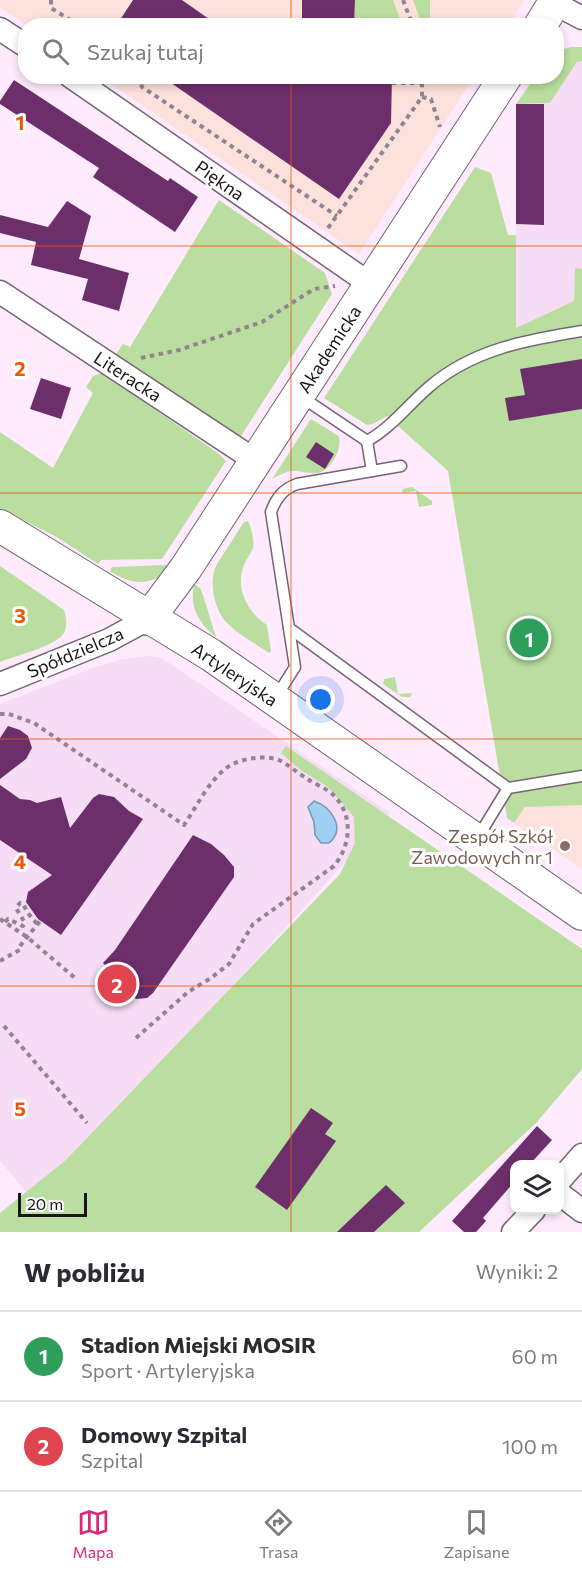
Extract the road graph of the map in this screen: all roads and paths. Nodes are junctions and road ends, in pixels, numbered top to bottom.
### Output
1 (51, 0) edge
2 (403, 0) edge
3 (550, 10) edge
4 (67, 18) edge
5 (409, 18) edge
6 (582, 18) edge
7 (0, 29) edge
8 (18, 41) edge
9 (82, 84) edge
10 (141, 84) edge
11 (422, 84) edge
12 (500, 84) edge
13 (337, 216) junction
14 (316, 246) junction
15 (357, 284) junction
16 (0, 291) edge
17 (582, 331) edge
18 (110, 365) junction
19 (298, 395) junction
20 (367, 441) junction
21 (256, 461) junction
22 (402, 466) dead end
23 (372, 471) junction
24 (0, 526) edge
25 (148, 619) junction
26 (289, 628) junction
27 (0, 684) edge
28 (274, 700) junction
29 (0, 714) edge
30 (582, 776) edge
31 (508, 788) junction
32 (476, 840) junction
33 (582, 914) edge
34 (2, 921) edge
35 (27, 937) junction
36 (0, 962) edge
37 (75, 978) dead end
38 (4, 1026) dead end
39 (135, 1038) dead end
40 (87, 1123) dead end
41 (582, 1155) edge
42 (564, 1175) edge
43 (564, 1197) edge
44 (582, 1211) edge
45 (529, 1214) edge
46 (513, 1232) edge

1 - 4 path
2 - 5 path
3 - 6 street
7 - 8 street
9 - 14 street, Piękna
10 - 13 path
11 - 13 path
12 - 15 street, Akademicka
13 - 14 path
14 - 15 street, Piękna
15 - 18 path
15 - 19 street, Akademicka
16 - 18 street, Literacka
17 - 20 lane
18 - 21 street, Literacka
19 - 20 lane
19 - 21 street, Akademicka
20 - 23 lane
21 - 25 street, Akademicka
22 - 23 lane
23 - 26 lane
24 - 25 street, Artyleryjska
25 - 27 street, Spółdzielcza
25 - 28 street, Artyleryjska
26 - 28 lane
26 - 31 lane
28 - 32 street, Artyleryjska
29 - 39 path
30 - 31 lane
31 - 32 lane
32 - 33 street, Artyleryjska
34 - 35 path
34 - 35 path
35 - 36 path
35 - 37 path
38 - 40 path
41 - 42 street
43 - 44 street
45 - 46 street

